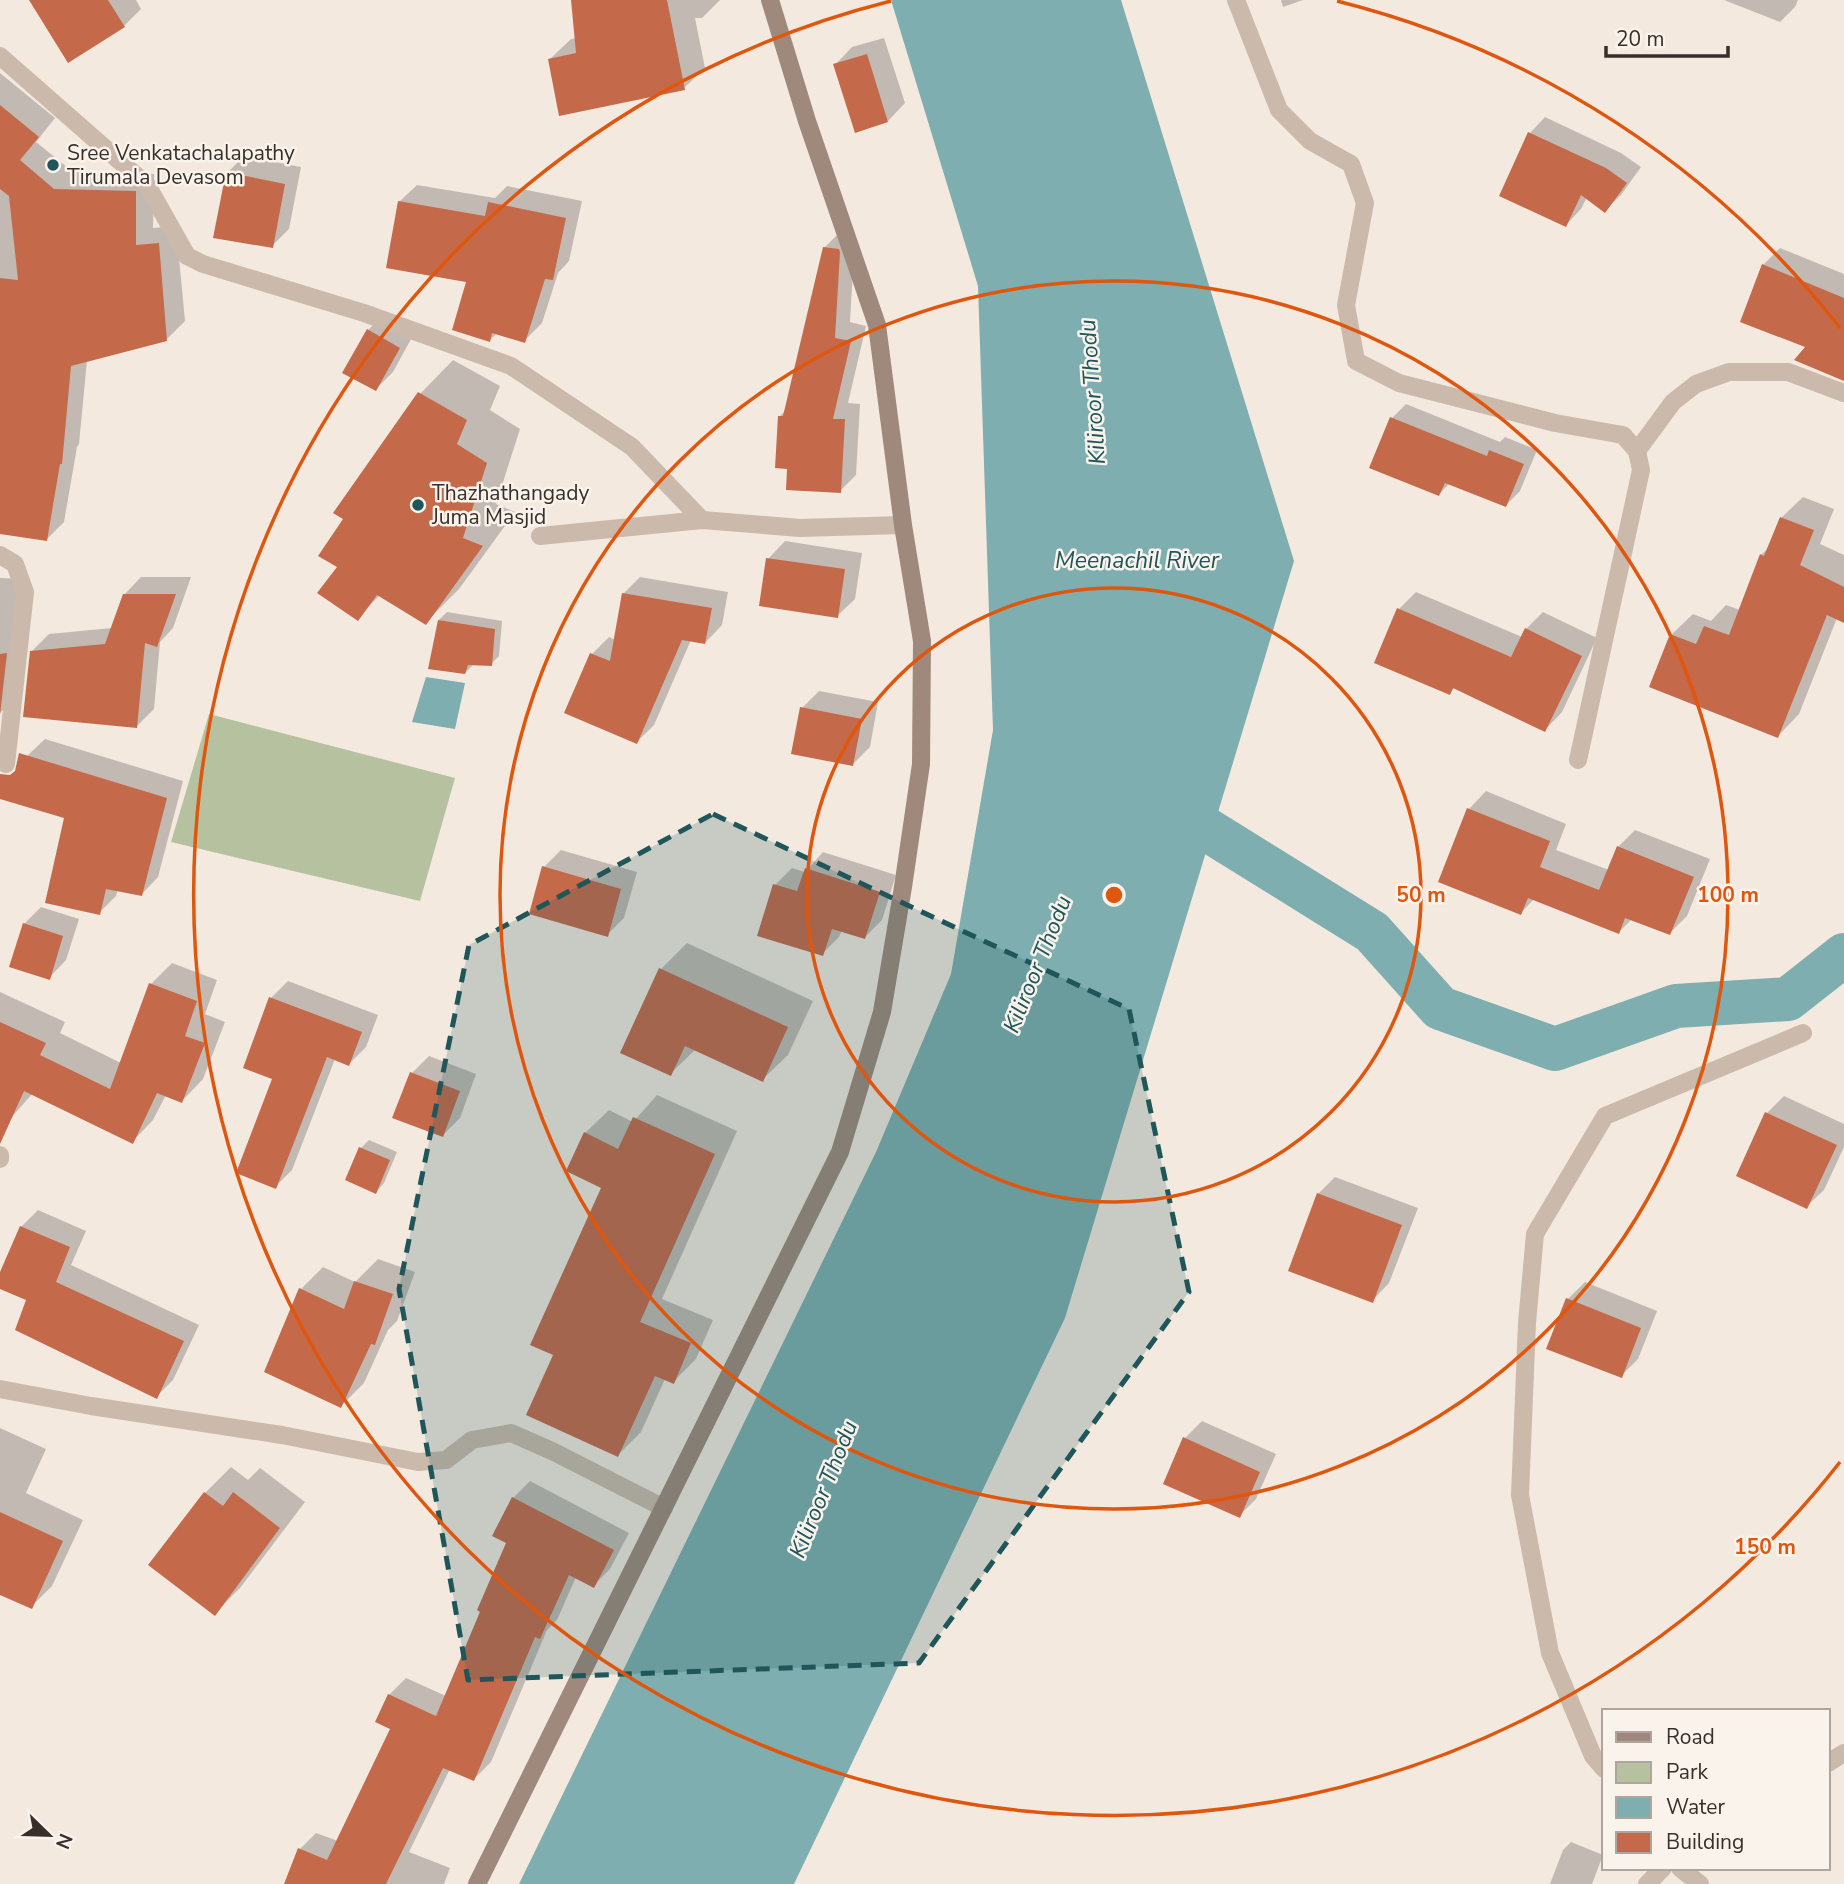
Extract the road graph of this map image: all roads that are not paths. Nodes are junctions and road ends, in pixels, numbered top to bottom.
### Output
1 (770, 0) edge
2 (1236, 0) edge
3 (0, 56) edge
4 (1844, 393) edge
5 (1637, 451) junction
6 (702, 520) junction
7 (903, 525) junction
8 (540, 536) dead end
9 (0, 555) edge
10 (1578, 760) dead end
11 (6, 764) dead end
12 (1803, 1033) dead end
13 (0, 1389) edge
14 (664, 1508) junction
15 (1602, 1767) edge
16 (1661, 1870) edge
17 (1682, 1870) edge
18 (477, 1884) edge
19 (1647, 1884) edge
20 (1700, 1884) edge

1 - 7 main road
2 - 5 street
3 - 6 street
4 - 5 street
5 - 10 street
6 - 7 street
6 - 8 street
7 - 14 main road
9 - 11 street
12 - 15 street
13 - 14 street
14 - 18 main road
16 - 19 street
17 - 20 street

